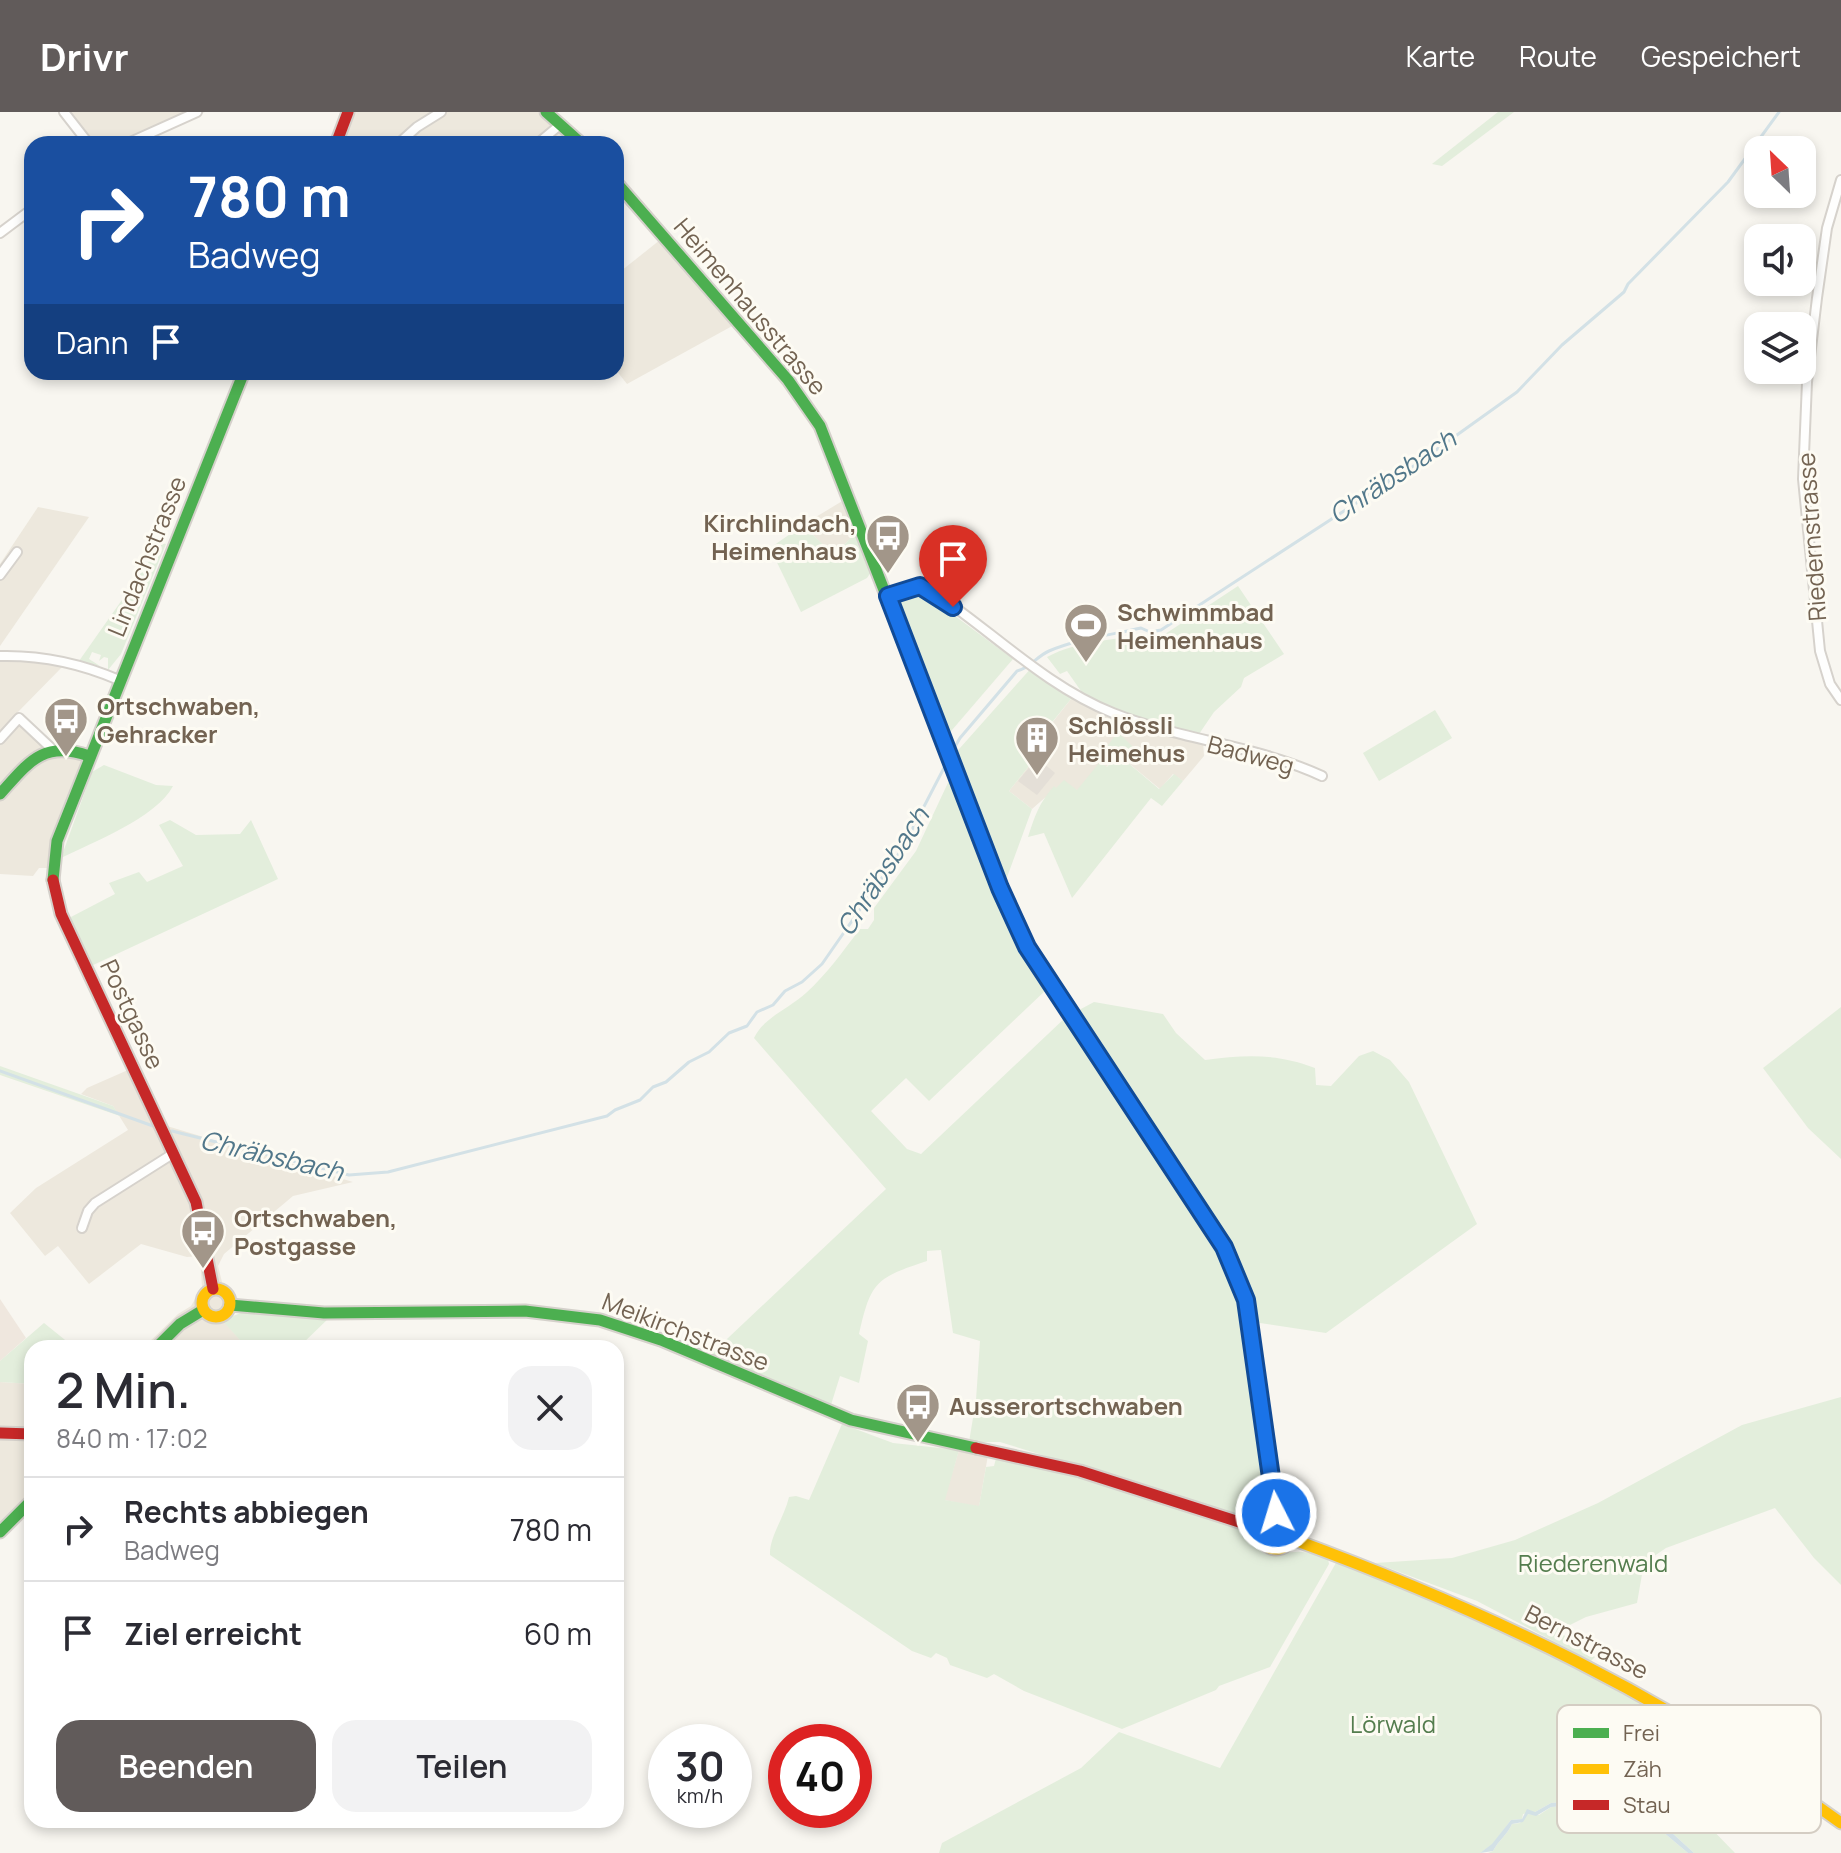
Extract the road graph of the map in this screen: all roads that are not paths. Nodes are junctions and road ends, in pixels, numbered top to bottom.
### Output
1 (64, 112) edge
2 (197, 112) edge
3 (348, 112) edge
4 (546, 112) edge
5 (434, 114) edge
6 (561, 124) junction
7 (83, 136) edge
8 (144, 136) edge
9 (339, 136) edge
10 (408, 136) edge
11 (547, 136) edge
12 (574, 136) edge
13 (1841, 180) edge
14 (624, 191) edge
15 (24, 215) edge
16 (0, 233) edge
17 (241, 380) edge
18 (17, 552) dead end
19 (0, 575) edge
20 (888, 596) junction
21 (0, 656) edge
22 (119, 680) junction
23 (1841, 700) edge
24 (0, 739) edge
25 (51, 748) junction
26 (89, 756) junction
27 (1322, 776) dead end
28 (0, 794) edge
29 (174, 1153) junction
30 (82, 1228) dead end
31 (213, 1289) junction
32 (230, 1305) junction
33 (203, 1310) junction
34 (164, 1340) edge
35 (0, 1433) edge
36 (24, 1434) edge
37 (24, 1508) edge
38 (1276, 1517) junction
39 (1261, 1529) junction
40 (0, 1532) edge
41 (1292, 1539) junction
42 (1660, 1705) edge
43 (1821, 1809) edge
44 (1841, 1823) edge

1 - 7 street
2 - 8 street
3 - 9 main road
4 - 6 main road
5 - 10 street
6 - 11 street
6 - 12 main road
13 - 23 street, Riedernstrasse
14 - 20 main road, Heimenhausstrasse
15 - 16 street
17 - 22 main road, Lindachstrasse
18 - 19 street
20 - 27 street, Badweg
20 - 38 main road, Heimenhausstrasse
21 - 22 street
22 - 26 main road, Lindachstrasse
24 - 25 street
25 - 26 main road
25 - 28 main road
26 - 29 main road, Postgasse
29 - 30 street
29 - 31 main road, Postgasse
31 - 32 main road
31 - 33 main road
32 - 33 main road
32 - 39 main road, Meikirchstrasse
33 - 34 main road
35 - 36 main road
37 - 40 main road
38 - 39 main road
38 - 41 main road
39 - 41 main road
41 - 42 main road, Bernstrasse
43 - 44 main road, Bernstrasse

